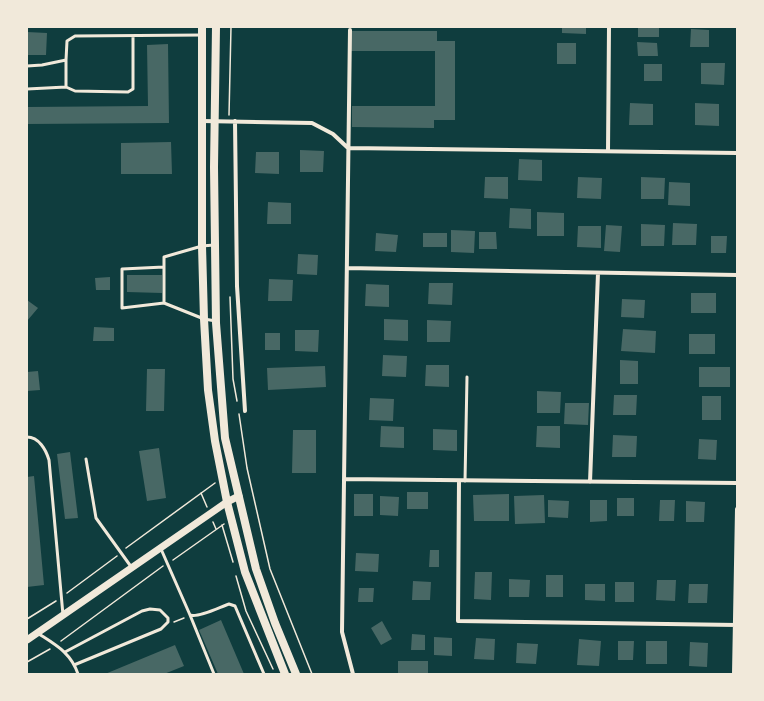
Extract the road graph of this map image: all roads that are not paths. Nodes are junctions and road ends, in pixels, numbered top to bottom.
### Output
1 (216, 27) edge
2 (609, 27) edge
3 (350, 30) dead end
4 (202, 31) edge
5 (133, 36) junction
6 (66, 60) junction
7 (27, 66) edge
8 (66, 87) junction
9 (27, 89) edge
10 (202, 121) junction
11 (215, 121) junction
12 (235, 121) junction
13 (348, 148) junction
14 (608, 152) junction
15 (737, 153) edge
16 (215, 245) junction
17 (202, 246) junction
18 (164, 268) junction
19 (347, 268) junction
20 (598, 273) junction
21 (737, 275) edge
22 (164, 302) junction
23 (204, 319) junction
24 (216, 322) junction
25 (467, 377) dead end
26 (245, 411) dead end
27 (27, 437) edge
28 (86, 459) dead end
29 (344, 479) junction
30 (459, 481) junction
31 (465, 481) junction
32 (590, 482) junction
33 (737, 483) edge
34 (239, 496) junction
35 (227, 502) junction
36 (737, 509) edge
37 (160, 549) junction
38 (132, 568) junction
39 (63, 615) junction
40 (190, 615) junction
41 (736, 625) edge
42 (38, 633) junction
43 (27, 640) edge
44 (65, 652) junction
45 (74, 665) junction
46 (78, 674) edge
47 (214, 674) edge
48 (264, 674) edge
49 (286, 674) edge
50 (296, 674) edge
51 (353, 674) edge
52 (734, 674) edge

1 - 11 main road
2 - 14 street
3 - 13 street
4 - 5 lane
4 - 10 main road
5 - 6 lane
5 - 8 lane
6 - 7 lane
6 - 8 lane
8 - 9 lane
10 - 11 street
10 - 17 main road
11 - 12 street
11 - 16 main road
12 - 13 street
12 - 26 street
13 - 14 street
13 - 19 street
14 - 15 street
16 - 17 lane
16 - 24 main road
17 - 18 lane
17 - 23 main road
18 - 22 lane
18 - 22 lane
19 - 20 street
19 - 29 street
20 - 21 street
20 - 32 street
22 - 23 lane
23 - 24 lane
23 - 35 main road
24 - 34 main road
25 - 31 lane
27 - 39 lane
28 - 38 lane
29 - 30 street
29 - 51 street
30 - 31 street
30 - 41 street
31 - 32 street
32 - 33 street
34 - 35 street
34 - 50 main road
35 - 37 street
35 - 49 main road
36 - 41 street
37 - 38 street
37 - 40 lane
38 - 39 street
39 - 42 street
40 - 47 lane
40 - 48 lane
41 - 52 street
42 - 43 street
42 - 44 lane
44 - 45 lane
44 - 45 lane
45 - 46 lane

